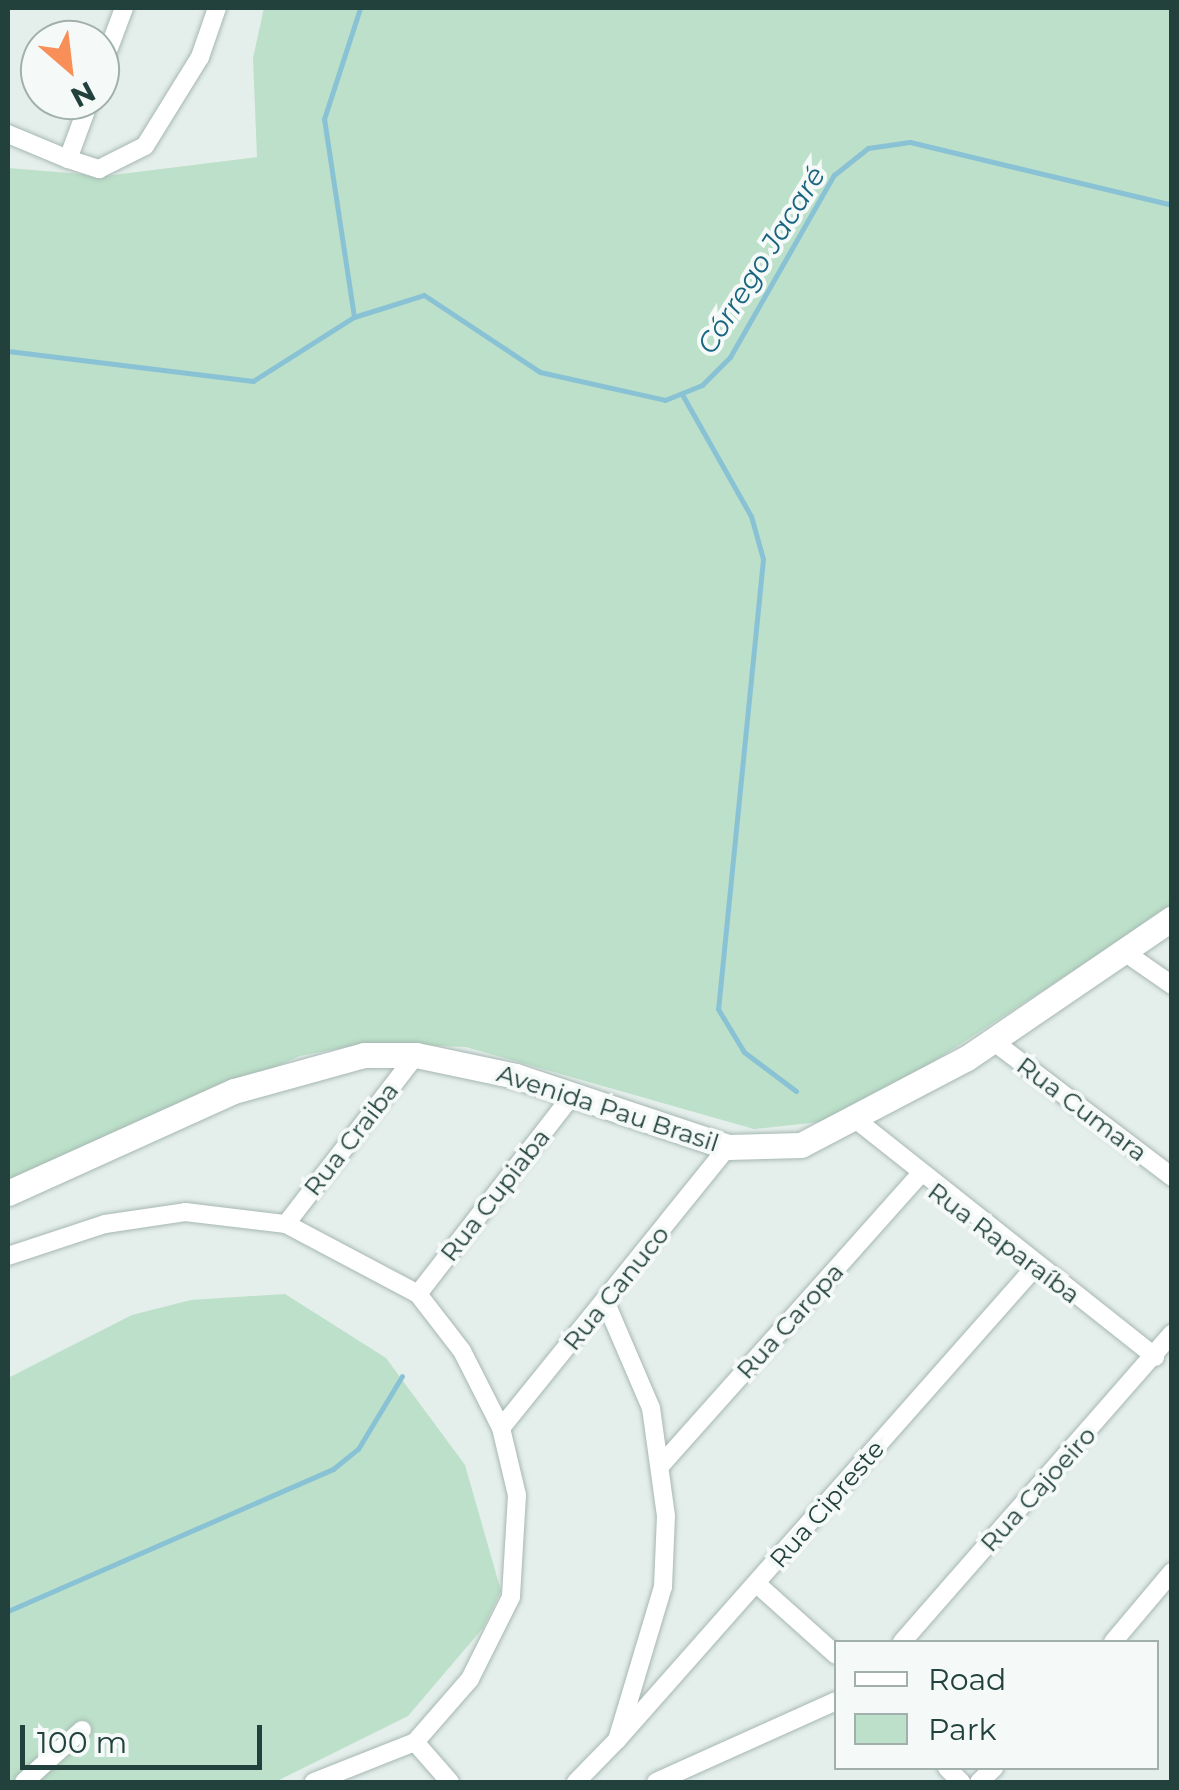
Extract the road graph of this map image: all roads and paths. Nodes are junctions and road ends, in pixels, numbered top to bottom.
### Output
1 (216, 8) edge
2 (83, 120) edge
3 (8, 134) edge
4 (68, 159) junction
5 (1172, 918) edge
6 (1123, 950) junction
7 (1172, 985) edge
8 (992, 1041) junction
9 (416, 1055) junction
10 (571, 1096) junction
11 (859, 1122) junction
12 (728, 1147) junction
13 (918, 1177) junction
14 (1172, 1177) edge
15 (8, 1192) edge
16 (286, 1224) junction
17 (8, 1256) edge
18 (1035, 1267) junction
19 (418, 1294) junction
20 (606, 1303) junction
21 (1172, 1334) edge
22 (1155, 1357) junction
23 (501, 1428) junction
24 (662, 1464) junction
25 (1172, 1572) edge
26 (757, 1584) junction
27 (904, 1640) edge
28 (1115, 1640) edge
29 (834, 1653) edge
30 (834, 1702) edge
31 (82, 1730) dead end
32 (617, 1740) junction
33 (414, 1742) junction
34 (24, 1782) edge
35 (314, 1782) edge
36 (450, 1782) edge
37 (576, 1782) edge
38 (656, 1782) edge

1 - 4 street
2 - 4 street
3 - 4 street
5 - 6 main road, Avenida Pau Brasil
6 - 7 street
6 - 8 main road, Avenida Pau Brasil
8 - 11 main road, Avenida Pau Brasil
8 - 14 street, Rua Cumara
9 - 10 main road, Avenida Pau Brasil
9 - 15 main road, Avenida Pau Brasil
9 - 16 street, Rua Craiba
10 - 12 main road, Avenida Pau Brasil
10 - 19 street, Rua Cupiaba
11 - 12 main road, Avenida Pau Brasil
11 - 13 street, Rua Raparaíba
12 - 20 street, Rua Canuco
13 - 18 street, Rua Raparaíba
13 - 24 street, Rua Caropa
16 - 17 street
16 - 19 street
18 - 22 street, Rua Raparaíba
18 - 26 street, Rua Cipreste
19 - 23 street
20 - 23 street, Rua Canuco
20 - 24 street
21 - 22 street, Rua Cajoeiro
22 - 27 street, Rua Cajoeiro
23 - 33 street
24 - 32 street
25 - 28 street
26 - 29 street
26 - 32 street, Rua Cipreste
30 - 38 street
31 - 34 street
32 - 37 street, Rua Cipreste
33 - 35 street
33 - 36 street

